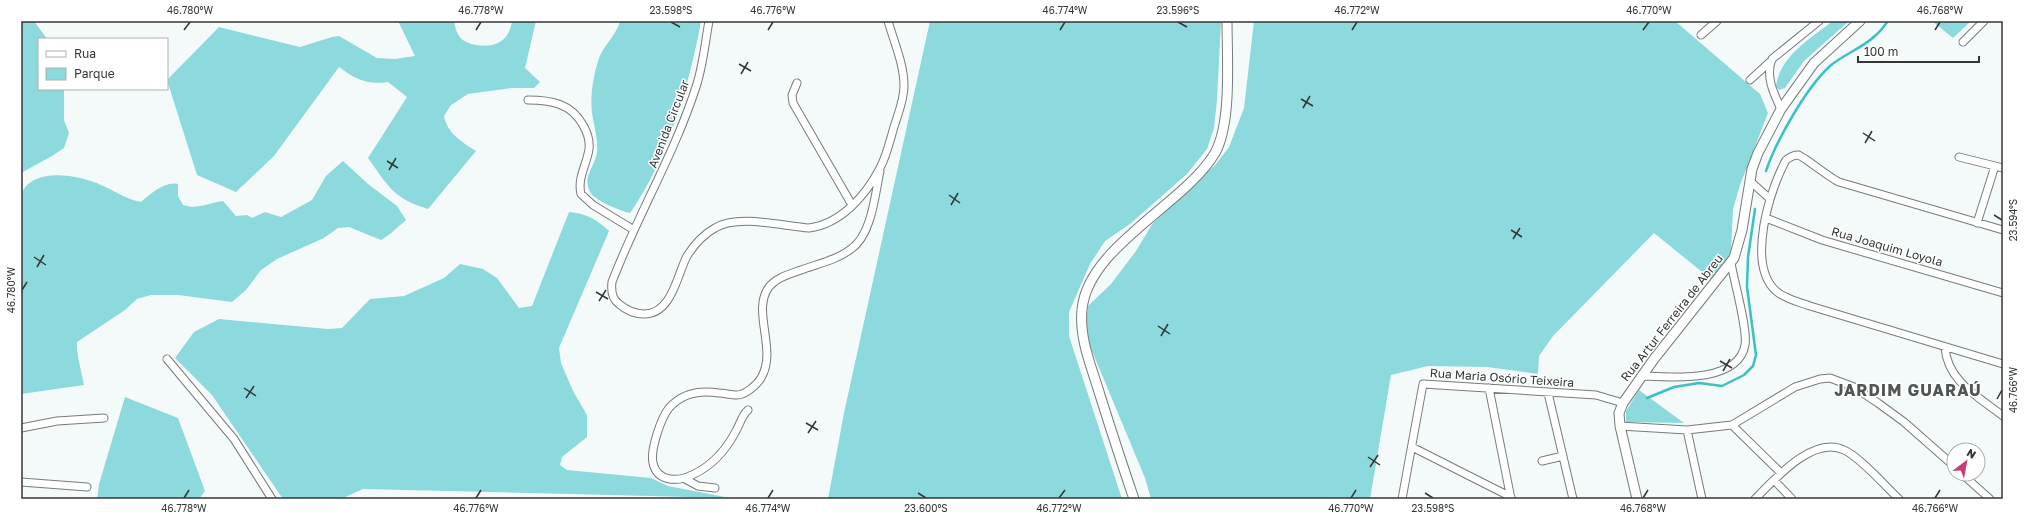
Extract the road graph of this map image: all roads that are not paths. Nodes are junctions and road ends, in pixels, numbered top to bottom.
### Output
1 (709, 21) edge
2 (888, 21) edge
3 (1227, 21) edge
4 (1716, 21) edge
5 (1819, 21) edge
6 (1860, 21) edge
7 (1984, 21) edge
8 (1814, 24) edge
9 (1701, 35) dead end
10 (1964, 42) dead end
11 (1772, 59) junction
12 (1750, 80) dead end
13 (797, 83) dead end
14 (528, 100) dead end
15 (1781, 109) junction
16 (1959, 157) dead end
17 (1995, 166) junction
18 (881, 167) junction
19 (2003, 168) edge
20 (1752, 184) junction
21 (1767, 197) junction
22 (852, 205) junction
23 (1766, 218) junction
24 (1977, 223) junction
25 (634, 230) junction
26 (2003, 230) edge
27 (1731, 264) junction
28 (2003, 293) edge
29 (1945, 348) junction
30 (167, 359) dead end
31 (2003, 364) edge
32 (1642, 376) junction
33 (1489, 388) junction
34 (1548, 393) junction
35 (1623, 403) junction
36 (748, 410) dead end
37 (2003, 416) edge
38 (104, 418) dead end
39 (1732, 424) junction
40 (1620, 426) junction
41 (21, 428) edge
42 (1687, 430) junction
43 (1412, 447) junction
44 (1563, 456) junction
45 (1946, 459) edge
46 (1542, 461) dead end
47 (1781, 473) junction
48 (685, 479) junction
49 (1774, 480) junction
50 (21, 482) edge
51 (1971, 482) edge
52 (88, 487) dead end
53 (716, 488) dead end
54 (1511, 498) edge
55 (1703, 498) edge
56 (272, 499) edge
57 (1134, 499) edge
58 (1402, 499) edge
59 (1573, 499) edge
60 (1637, 499) edge
61 (1755, 499) edge
62 (1792, 499) edge
63 (1899, 499) edge
64 (1990, 499) edge

1 - 25 street, Avenida Circular
2 - 18 street, Avenida Circular
3 - 57 street
4 - 9 street
5 - 8 street
6 - 15 street, Rua Artur Ferreira de Abreu
7 - 10 street
8 - 11 street
11 - 12 street
11 - 15 street
13 - 22 street
14 - 25 street
15 - 20 street, Rua Artur Ferreira de Abreu
16 - 17 street
17 - 19 street
17 - 24 street
18 - 22 street, Avenida Circular
18 - 48 street, Avenida Circular
20 - 21 street
20 - 27 street, Rua Artur Ferreira de Abreu
21 - 23 street
21 - 24 street
22 - 25 street, Avenida Circular
23 - 28 street, Rua Joaquim Loyola
23 - 29 street
24 - 26 street
27 - 32 street, Rua Artur Ferreira de Abreu
27 - 32 street
29 - 31 street
29 - 37 street
30 - 56 street
32 - 35 street, Rua Artur Ferreira de Abreu
33 - 34 street, Rua Maria Osório Teixeira
33 - 43 street, Rua Maria Osório Teixeira
33 - 54 street
34 - 35 street, Rua Maria Osório Teixeira
34 - 44 street
35 - 40 street, Rua Artur Ferreira de Abreu
36 - 48 street
38 - 41 street
39 - 42 street
39 - 45 street
39 - 47 street
40 - 42 street
40 - 60 street, Rua Artur Ferreira de Abreu
42 - 55 street
43 - 54 street
43 - 58 street, Rua Maria Osório Teixeira
44 - 46 street
44 - 59 street
47 - 49 street
47 - 63 street
48 - 53 street, Avenida Circular
49 - 61 street
49 - 62 street
50 - 52 street
51 - 64 street

